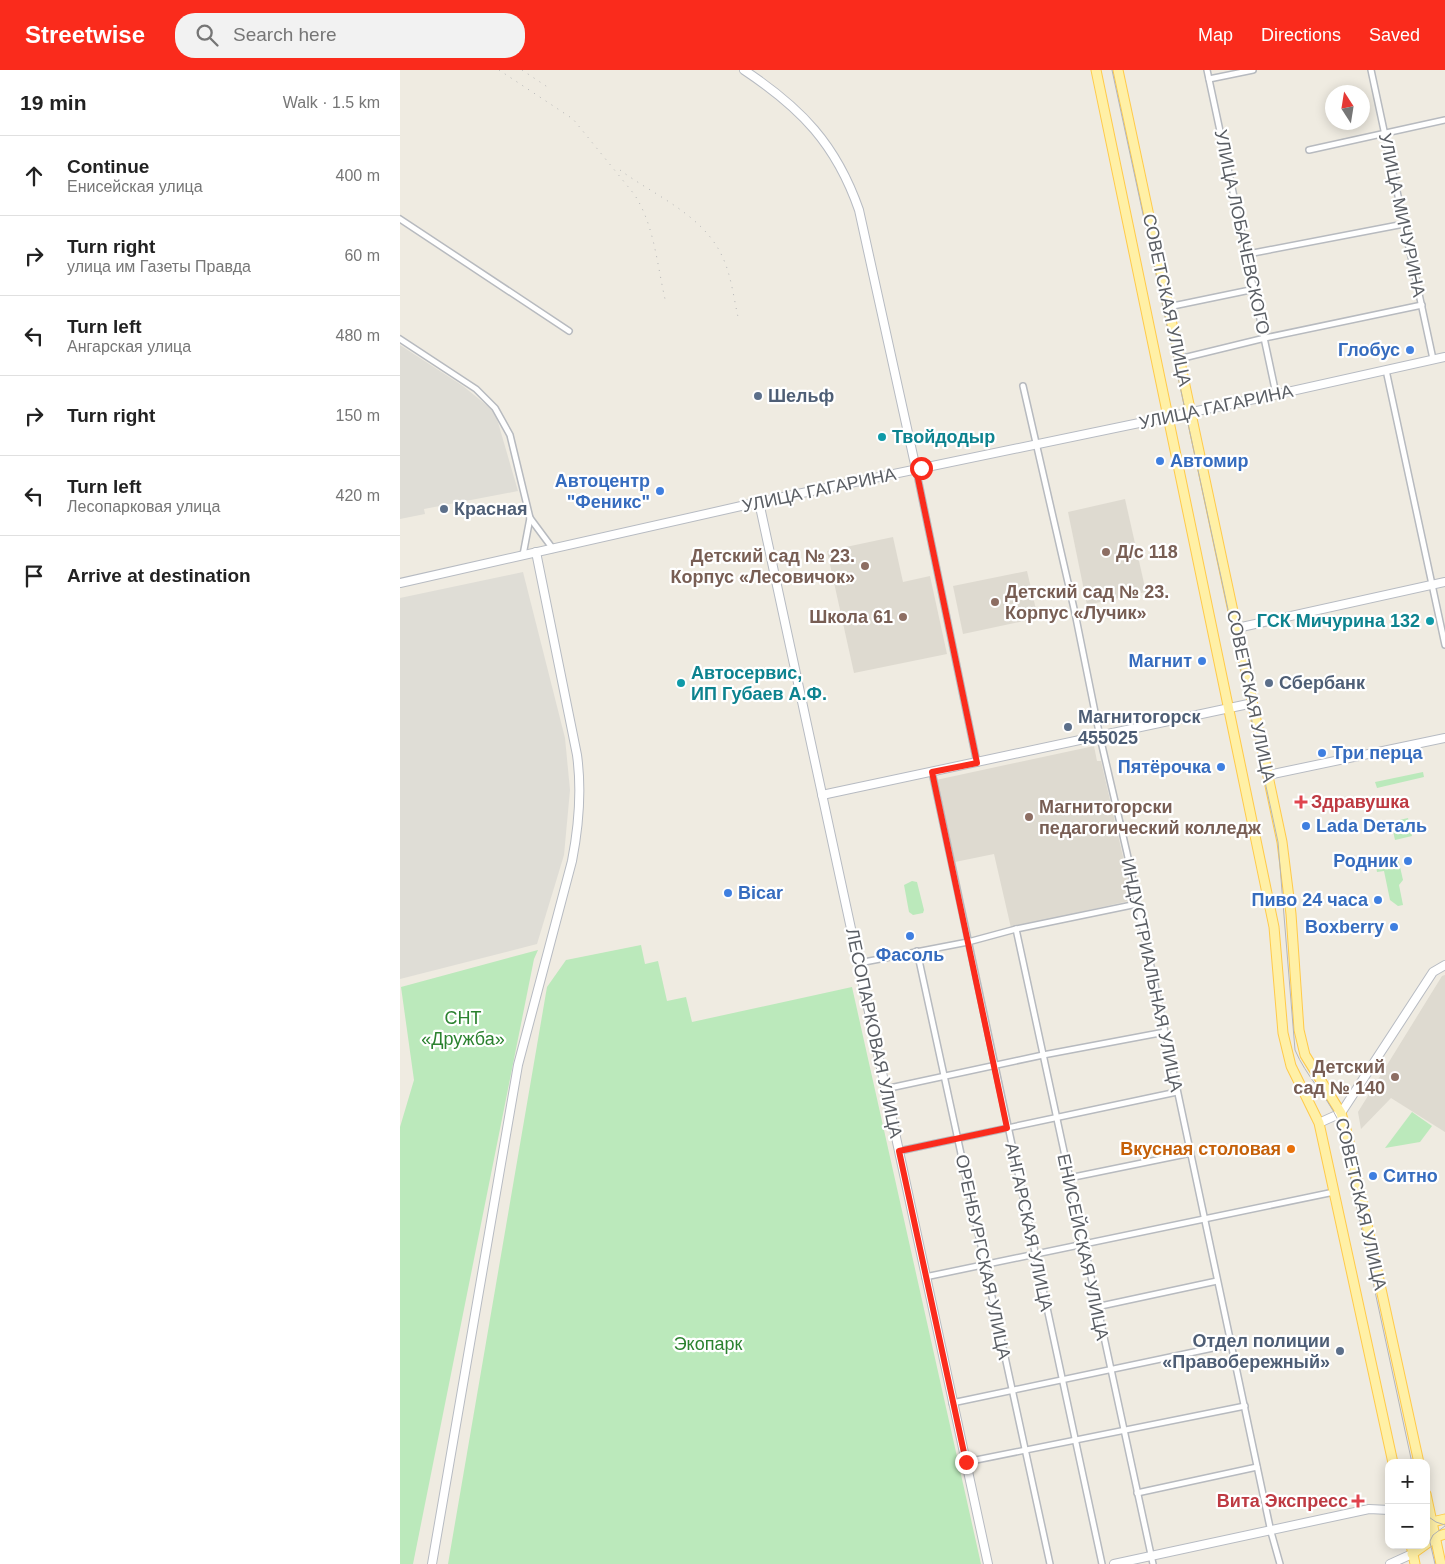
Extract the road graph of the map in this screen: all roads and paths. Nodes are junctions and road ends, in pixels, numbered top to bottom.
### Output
1 (744, 70) edge
2 (1096, 70) edge
3 (1118, 70) edge
4 (1207, 70) edge
5 (1253, 70) edge
6 (1371, 70) edge
7 (1209, 79) junction
8 (1445, 120) edge
9 (1385, 135) junction
10 (1309, 150) dead end
11 (400, 219) edge
12 (1404, 224) junction
13 (1248, 254) junction
14 (1255, 289) junction
15 (1422, 305) junction
16 (1168, 307) junction
17 (569, 331) dead end
18 (1264, 338) junction
19 (400, 339) edge
20 (1445, 356) edge
21 (1179, 359) junction
22 (1433, 359) junction
23 (1386, 370) junction
24 (1024, 386) dead end
25 (1276, 394) junction
26 (1190, 412) junction
27 (1169, 416) junction
28 (1037, 444) junction
29 (916, 469) junction
30 (759, 502) junction
31 (530, 518) junction
32 (553, 549) junction
33 (536, 552) junction
34 (523, 555) junction
35 (1445, 582) edge
36 (400, 583) edge
37 (1432, 585) junction
38 (1236, 628) junction
39 (1445, 645) edge
40 (1253, 703) junction
41 (1229, 709) junction
42 (1100, 738) junction
43 (1445, 738) edge
44 (977, 763) junction
45 (932, 772) junction
46 (1268, 775) junction
47 (822, 796) junction
48 (1137, 904) junction
49 (1016, 929) junction
50 (968, 942) junction
51 (917, 951) junction
52 (859, 963) junction
53 (1445, 965) edge
54 (1165, 1032) junction
55 (1043, 1055) junction
56 (994, 1065) junction
57 (943, 1076) junction
58 (885, 1089) junction
59 (1177, 1092) junction
60 (1341, 1113) junction
61 (1055, 1117) junction
62 (1319, 1123) junction
63 (1007, 1128) junction
64 (957, 1139) junction
65 (899, 1151) junction
66 (1191, 1153) junction
67 (1069, 1178) junction
68 (1334, 1192) junction
69 (1204, 1218) junction
70 (1082, 1242) junction
71 (1035, 1254) junction
72 (984, 1264) junction
73 (926, 1277) junction
74 (1218, 1281) junction
75 (1096, 1307) junction
76 (1232, 1344) junction
77 (1109, 1369) junction
78 (1061, 1379) junction
79 (1011, 1389) junction
80 (952, 1403) junction
81 (1245, 1406) junction
82 (1122, 1431) junction
83 (1075, 1440) junction
84 (1024, 1452) junction
85 (1392, 1459) edge
86 (1418, 1459) edge
87 (966, 1462) junction
88 (1257, 1467) junction
89 (1137, 1493) junction
90 (1385, 1510) edge
91 (1445, 1519) edge
92 (1430, 1520) edge
93 (1430, 1522) edge
94 (1271, 1532) junction
95 (1445, 1534) edge
96 (1436, 1537) junction
97 (1414, 1550) edge
98 (1152, 1560) edge
99 (432, 1564) edge
100 (988, 1564) edge
101 (1050, 1564) edge
102 (1102, 1564) edge
103 (1114, 1564) edge
104 (1280, 1564) edge
105 (1390, 1564) edge
106 (1415, 1564) edge
107 (1441, 1564) edge

1 - 29 main road
2 - 27 main road, СОВЕТСКАЯ УЛИЦА
3 - 16 main road, СОВЕТСКАЯ УЛИЦА
4 - 7 street, УЛИЦА ЛОБАЧЕВСКОГО
5 - 7 street
6 - 9 street, УЛИЦА МИЧУРИНА
7 - 13 street, УЛИЦА ЛОБАЧЕВСКОГО
8 - 9 street
9 - 10 street
9 - 12 street, УЛИЦА МИЧУРИНА
11 - 17 street
12 - 13 street
12 - 15 street, УЛИЦА МИЧУРИНА
13 - 14 street, УЛИЦА ЛОБАЧЕВСКОГО
14 - 16 street
14 - 18 street, УЛИЦА ЛОБАЧЕВСКОГО
15 - 18 street
15 - 22 street, УЛИЦА МИЧУРИНА
16 - 21 main road, СОВЕТСКАЯ УЛИЦА
18 - 21 street
18 - 25 street, УЛИЦА ЛОБАЧЕВСКОГО
19 - 31 street
20 - 22 main road, УЛИЦА ГАГАРИНА
21 - 26 main road, СОВЕТСКАЯ УЛИЦА
22 - 23 main road, УЛИЦА ГАГАРИНА
23 - 25 main road, УЛИЦА ГАГАРИНА
23 - 37 street
24 - 28 street, ИНДУСТРИАЛЬНАЯ УЛИЦА
25 - 26 main road, УЛИЦА ГАГАРИНА
26 - 27 main road, УЛИЦА ГАГАРИНА
26 - 38 main road, СОВЕТСКАЯ УЛИЦА
27 - 28 main road, УЛИЦА ГАГАРИНА
27 - 41 main road, СОВЕТСКАЯ УЛИЦА
28 - 29 main road, УЛИЦА ГАГАРИНА
28 - 42 street, ИНДУСТРИАЛЬНАЯ УЛИЦА
29 - 30 main road, УЛИЦА ГАГАРИНА
29 - 44 street
30 - 32 main road, УЛИЦА ГАГАРИНА
30 - 47 main road, ЛЕСОПАРКОВАЯ УЛИЦА
31 - 32 street
31 - 34 street
32 - 33 main road, УЛИЦА ГАГАРИНА
33 - 34 main road, УЛИЦА ГАГАРИНА
33 - 99 main road
34 - 36 main road, УЛИЦА ГАГАРИНА
35 - 37 main road
37 - 38 main road
37 - 39 street
38 - 40 main road, СОВЕТСКАЯ УЛИЦА
40 - 41 main road
40 - 46 main road, СОВЕТСКАЯ УЛИЦА
41 - 42 main road
41 - 62 main road, СОВЕТСКАЯ УЛИЦА
42 - 44 main road
42 - 48 street, ИНДУСТРИАЛЬНАЯ УЛИЦА
43 - 46 main road
44 - 45 main road
45 - 47 main road
45 - 50 street, АНГАРСКАЯ УЛИЦА
46 - 60 main road, СОВЕТСКАЯ УЛИЦА
47 - 52 main road, ЛЕСОПАРКОВАЯ УЛИЦА
48 - 49 street
48 - 54 street, ИНДУСТРИАЛЬНАЯ УЛИЦА
49 - 50 street
49 - 55 street, ЕНИСЕЙСКАЯ УЛИЦА
50 - 51 street
50 - 56 street, АНГАРСКАЯ УЛИЦА
51 - 52 street
51 - 57 street, ОРЕНБУРГСКАЯ УЛИЦА
52 - 58 main road, ЛЕСОПАРКОВАЯ УЛИЦА
53 - 60 main road
54 - 55 street
54 - 59 street, ИНДУСТРИАЛЬНАЯ УЛИЦА
55 - 56 street
55 - 61 street, ЕНИСЕЙСКАЯ УЛИЦА
56 - 57 street
56 - 63 street, АНГАРСКАЯ УЛИЦА
57 - 58 street
57 - 64 street, ОРЕНБУРГСКАЯ УЛИЦА
58 - 65 main road, ЛЕСОПАРКОВАЯ УЛИЦА
59 - 61 street
59 - 66 street, ИНДУСТРИАЛЬНАЯ УЛИЦА
60 - 62 main road
60 - 86 main road, СОВЕТСКАЯ УЛИЦА
61 - 63 street
61 - 67 street, ЕНИСЕЙСКАЯ УЛИЦА
62 - 68 main road, СОВЕТСКАЯ УЛИЦА
63 - 64 street
63 - 71 street, АНГАРСКАЯ УЛИЦА
64 - 65 street
64 - 72 street, ОРЕНБУРГСКАЯ УЛИЦА
65 - 73 main road, ЛЕСОПАРКОВАЯ УЛИЦА
66 - 67 street
66 - 69 street, ИНДУСТРИАЛЬНАЯ УЛИЦА
67 - 70 street, ЕНИСЕЙСКАЯ УЛИЦА
68 - 69 street
68 - 85 main road, СОВЕТСКАЯ УЛИЦА
69 - 70 street
69 - 74 street, ИНДУСТРИАЛЬНАЯ УЛИЦА
70 - 71 street
70 - 75 street, ЕНИСЕЙСКАЯ УЛИЦА
71 - 72 street
71 - 78 street, АНГАРСКАЯ УЛИЦА
72 - 73 street
72 - 79 street, ОРЕНБУРГСКАЯ УЛИЦА
73 - 80 main road, ЛЕСОПАРКОВАЯ УЛИЦА
74 - 75 street
74 - 76 street, ИНДУСТРИАЛЬНАЯ УЛИЦА
75 - 77 street, ЕНИСЕЙСКАЯ УЛИЦА
76 - 77 street
76 - 81 street, ИНДУСТРИАЛЬНАЯ УЛИЦА
77 - 78 street
77 - 82 street, ЕНИСЕЙСКАЯ УЛИЦА
78 - 79 street
78 - 83 street, АНГАРСКАЯ УЛИЦА
79 - 80 street
79 - 84 street, ОРЕНБУРГСКАЯ УЛИЦА
80 - 87 main road, ЛЕСОПАРКОВАЯ УЛИЦА
81 - 82 street
81 - 88 street, ИНДУСТРИАЛЬНАЯ УЛИЦА
82 - 83 street
82 - 89 street, ЕНИСЕЙСКАЯ УЛИЦА
83 - 84 street
83 - 102 street, АНГАРСКАЯ УЛИЦА
84 - 87 street
84 - 101 street, ОРЕНБУРГСКАЯ УЛИЦА
87 - 100 main road, ЛЕСОПАРКОВАЯ УЛИЦА
88 - 89 street
88 - 94 street, ИНДУСТРИАЛЬНАЯ УЛИЦА
89 - 98 street, ЕНИСЕЙСКАЯ УЛИЦА
90 - 94 main road
91 - 92 main road
93 - 96 main road
94 - 98 main road
94 - 104 street, ИНДУСТРИАЛЬНАЯ УЛИЦА
95 - 96 main road
96 - 97 main road
96 - 107 main road
97 - 105 main road
97 - 106 main road
98 - 103 main road

